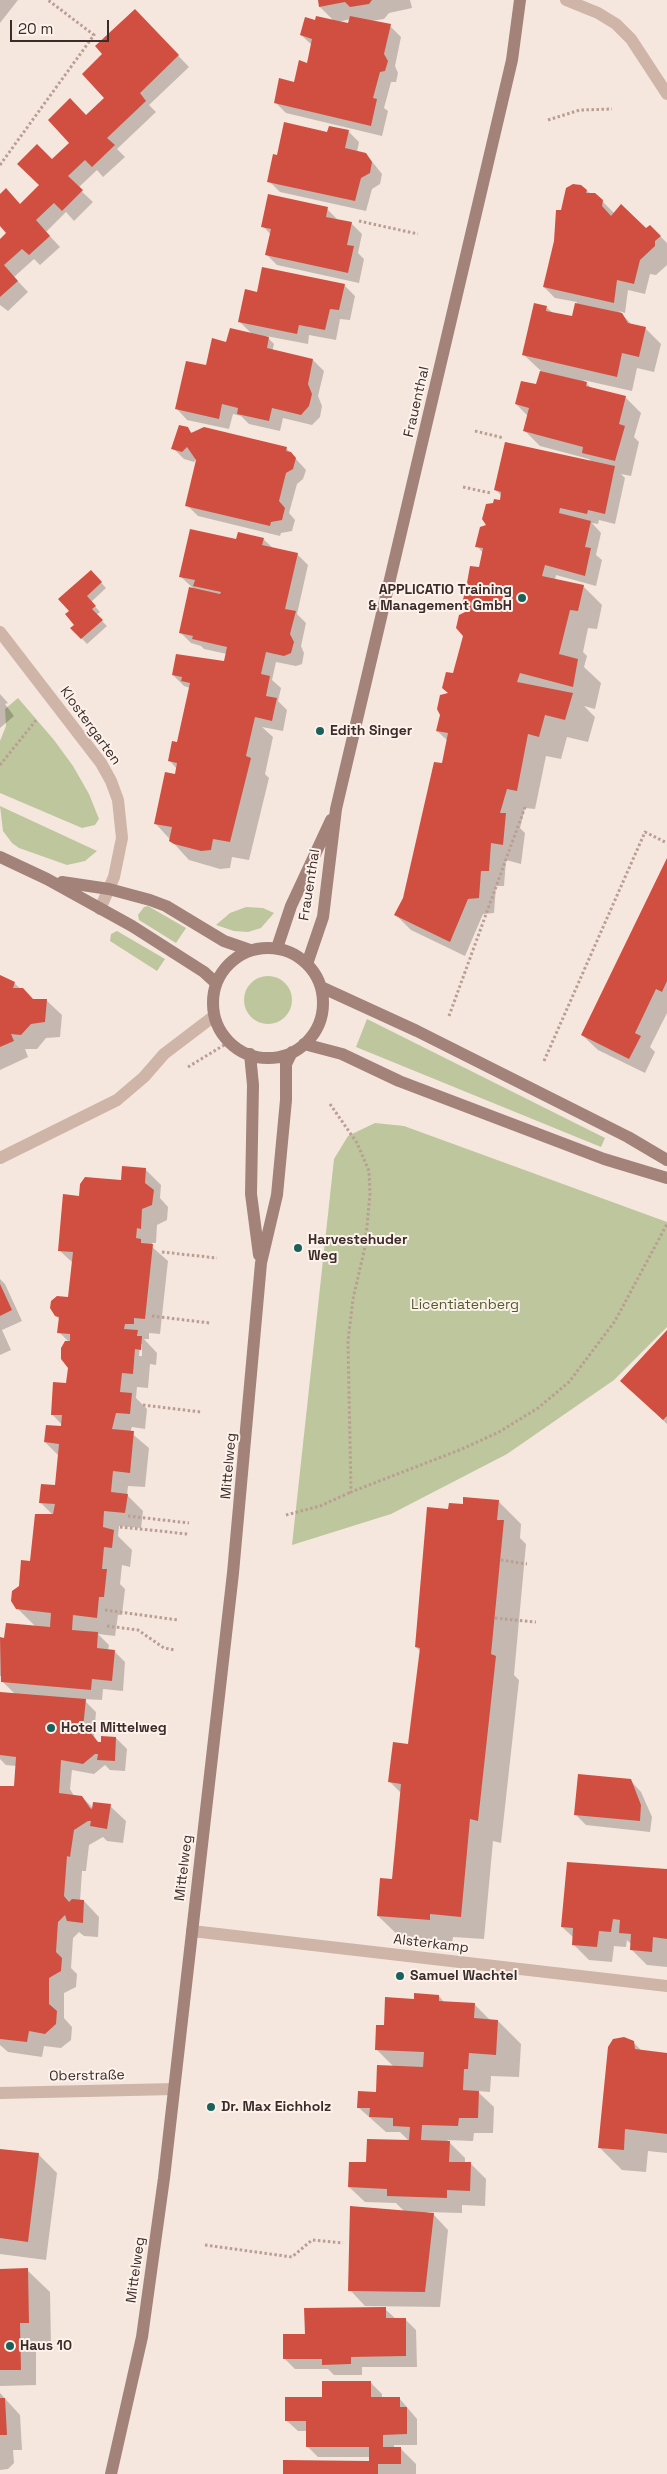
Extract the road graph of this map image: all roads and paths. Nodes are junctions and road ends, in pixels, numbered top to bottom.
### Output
1 (48, 0) edge
2 (520, 0) edge
3 (566, 0) edge
4 (667, 94) edge
5 (612, 109) dead end
6 (548, 120) dead end
7 (0, 165) edge
8 (359, 221) dead end
9 (418, 234) dead end
10 (475, 431) dead end
11 (504, 438) dead end
12 (463, 487) dead end
13 (491, 493) dead end
14 (0, 632) edge
15 (41, 714) dead end
16 (0, 766) edge
17 (525, 807) dead end
18 (336, 809) junction
19 (667, 843) edge
20 (0, 857) edge
21 (47, 879) junction
22 (109, 890) junction
23 (100, 909) junction
24 (277, 948) junction
25 (250, 950) junction
26 (307, 964) junction
27 (216, 983) junction
28 (321, 987) junction
29 (214, 1016) junction
30 (449, 1016) dead end
31 (304, 1044) junction
32 (292, 1052) junction
33 (250, 1054) junction
34 (544, 1061) dead end
35 (330, 1104) dead end
36 (0, 1158) edge
37 (667, 1160) edge
38 (667, 1178) edge
39 (667, 1224) edge
40 (162, 1252) dead end
41 (217, 1258) dead end
42 (260, 1263) junction
43 (152, 1316) dead end
44 (210, 1323) dead end
45 (143, 1405) dead end
46 (201, 1412) dead end
47 (351, 1492) junction
48 (286, 1515) dead end
49 (128, 1516) dead end
50 (189, 1522) dead end
51 (120, 1527) dead end
52 (188, 1534) dead end
53 (500, 1560) dead end
54 (527, 1564) dead end
55 (105, 1610) dead end
56 (495, 1618) dead end
57 (178, 1620) dead end
58 (536, 1622) dead end
59 (107, 1626) dead end
60 (175, 1650) dead end
61 (192, 1931) junction
62 (667, 1986) edge
63 (174, 2089) junction
64 (0, 2093) edge
65 (343, 2243) dead end
66 (205, 2245) dead end
67 (112, 2474) edge

1 - 7 path
2 - 18 street, Frauenthal
3 - 4 street
5 - 6 path
8 - 9 path
10 - 11 path
12 - 13 path
14 - 22 street, Klostergarten
15 - 16 path
17 - 30 path
18 - 24 street, Frauenthal
18 - 26 street, Frauenthal
19 - 34 path
20 - 21 street
21 - 22 street
21 - 23 street
22 - 23 street, Klostergarten
22 - 25 street
23 - 27 street
24 - 25 street
24 - 26 street
25 - 27 street
26 - 28 street
27 - 29 street
28 - 31 street
28 - 37 street
29 - 33 street
29 - 36 street
31 - 32 street
31 - 38 street
32 - 33 street
32 - 42 street, Mittelweg
33 - 42 street, Mittelweg
35 - 47 path
39 - 47 path
40 - 41 path
42 - 61 street, Mittelweg
43 - 44 path
45 - 46 path
47 - 48 path
49 - 50 path
51 - 52 path
53 - 54 path
55 - 57 path
56 - 58 path
59 - 60 path
61 - 62 street, Alsterkamp
61 - 63 street, Mittelweg
63 - 64 street, Oberstraße
63 - 67 street, Mittelweg
65 - 66 path

